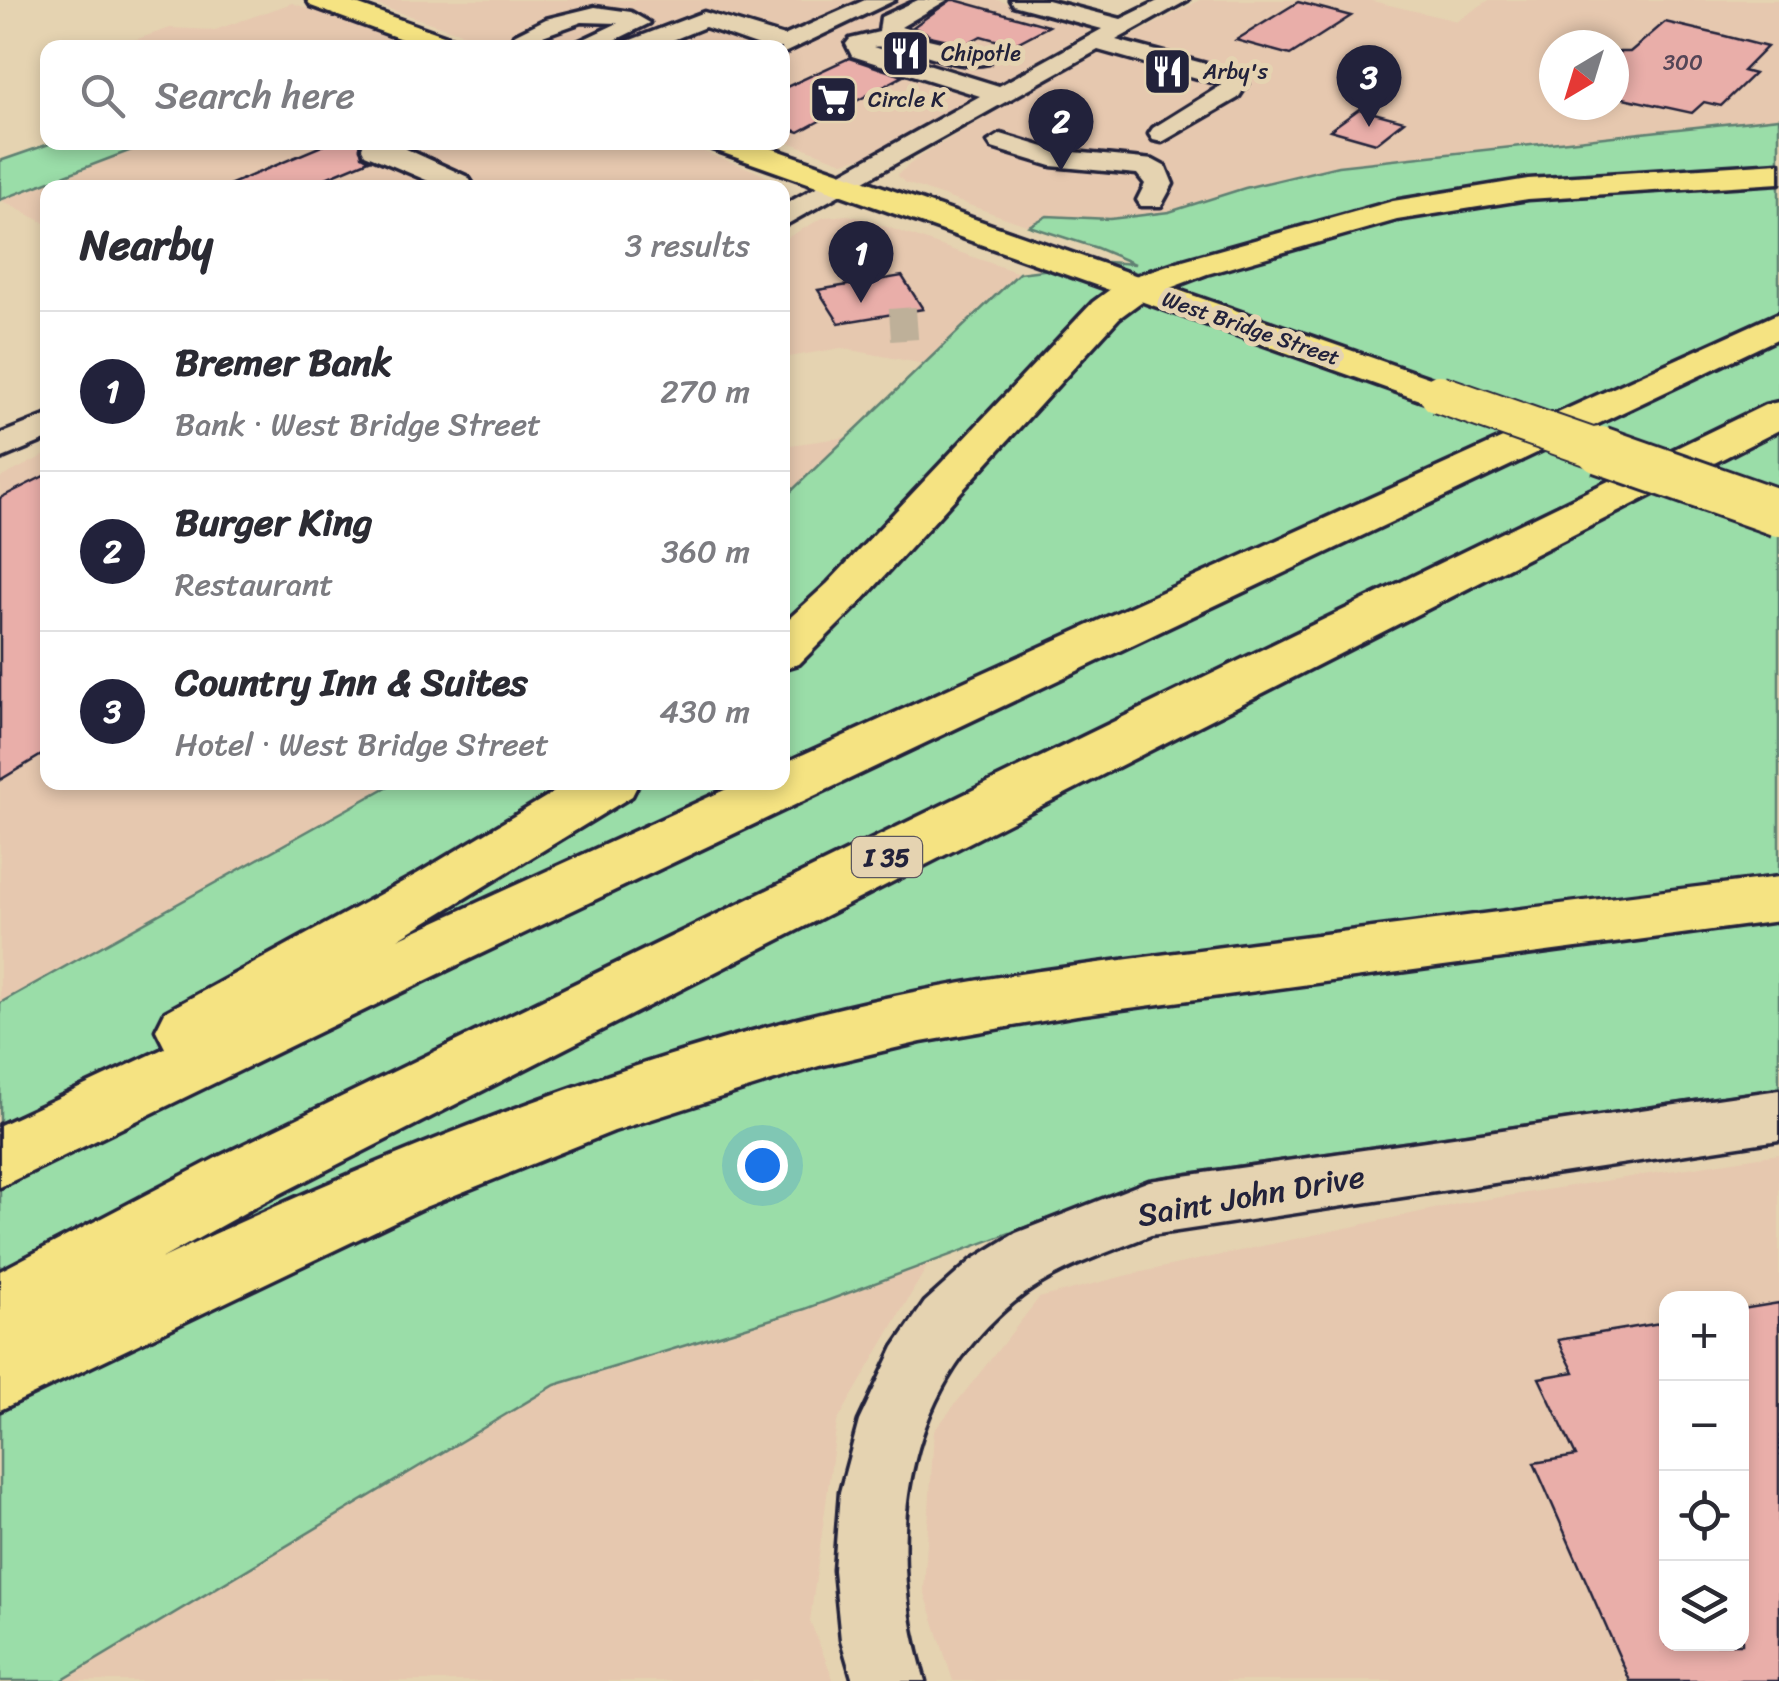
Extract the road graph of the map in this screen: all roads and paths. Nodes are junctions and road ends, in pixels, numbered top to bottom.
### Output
1 (320, 0) edge
2 (884, 0) edge
3 (936, 0) edge
4 (1177, 0) edge
5 (1020, 7) edge
6 (1122, 27) junction
7 (749, 34) junction
8 (526, 35) dead end
9 (431, 40) edge
10 (596, 40) edge
11 (651, 40) edge
12 (736, 40) edge
13 (764, 40) edge
14 (790, 42) edge
15 (1094, 42) junction
16 (980, 58) junction
17 (1034, 76) junction
18 (1002, 94) junction
19 (1162, 134) dead end
20 (1001, 142) dead end
21 (380, 150) edge
22 (746, 150) edge
23 (1779, 173) edge
24 (453, 180) edge
25 (843, 184) junction
26 (1151, 200) dead end
27 (790, 214) edge
28 (1136, 288) junction
29 (1779, 324) edge
30 (1779, 414) edge
31 (40, 429) edge
32 (0, 448) edge
33 (1779, 513) edge
34 (790, 645) edge
35 (790, 784) edge
36 (600, 790) edge
37 (776, 790) edge
38 (1779, 899) edge
39 (1779, 1114) edge
40 (0, 1134) edge
41 (0, 1156) edge
42 (0, 1309) edge
43 (0, 1373) edge
44 (888, 1681) edge

1 - 9 main road
2 - 14 street
3 - 16 street
4 - 6 street
5 - 6 street
6 - 15 street
7 - 11 street
7 - 12 street
7 - 13 street
8 - 10 street
15 - 17 street
15 - 19 street
16 - 17 street
16 - 18 street
17 - 18 street
18 - 25 street
20 - 26 street
21 - 24 street
22 - 25 main road, West Bridge Street
23 - 28 main road
25 - 27 street
25 - 28 main road, West Bridge Street
28 - 33 main road, West Bridge Street, bridge
28 - 34 main road
29 - 35 main road
30 - 42 main road, I 35
31 - 32 street
36 - 40 main road
37 - 41 main road
38 - 43 main road
39 - 44 street, Saint John Drive

